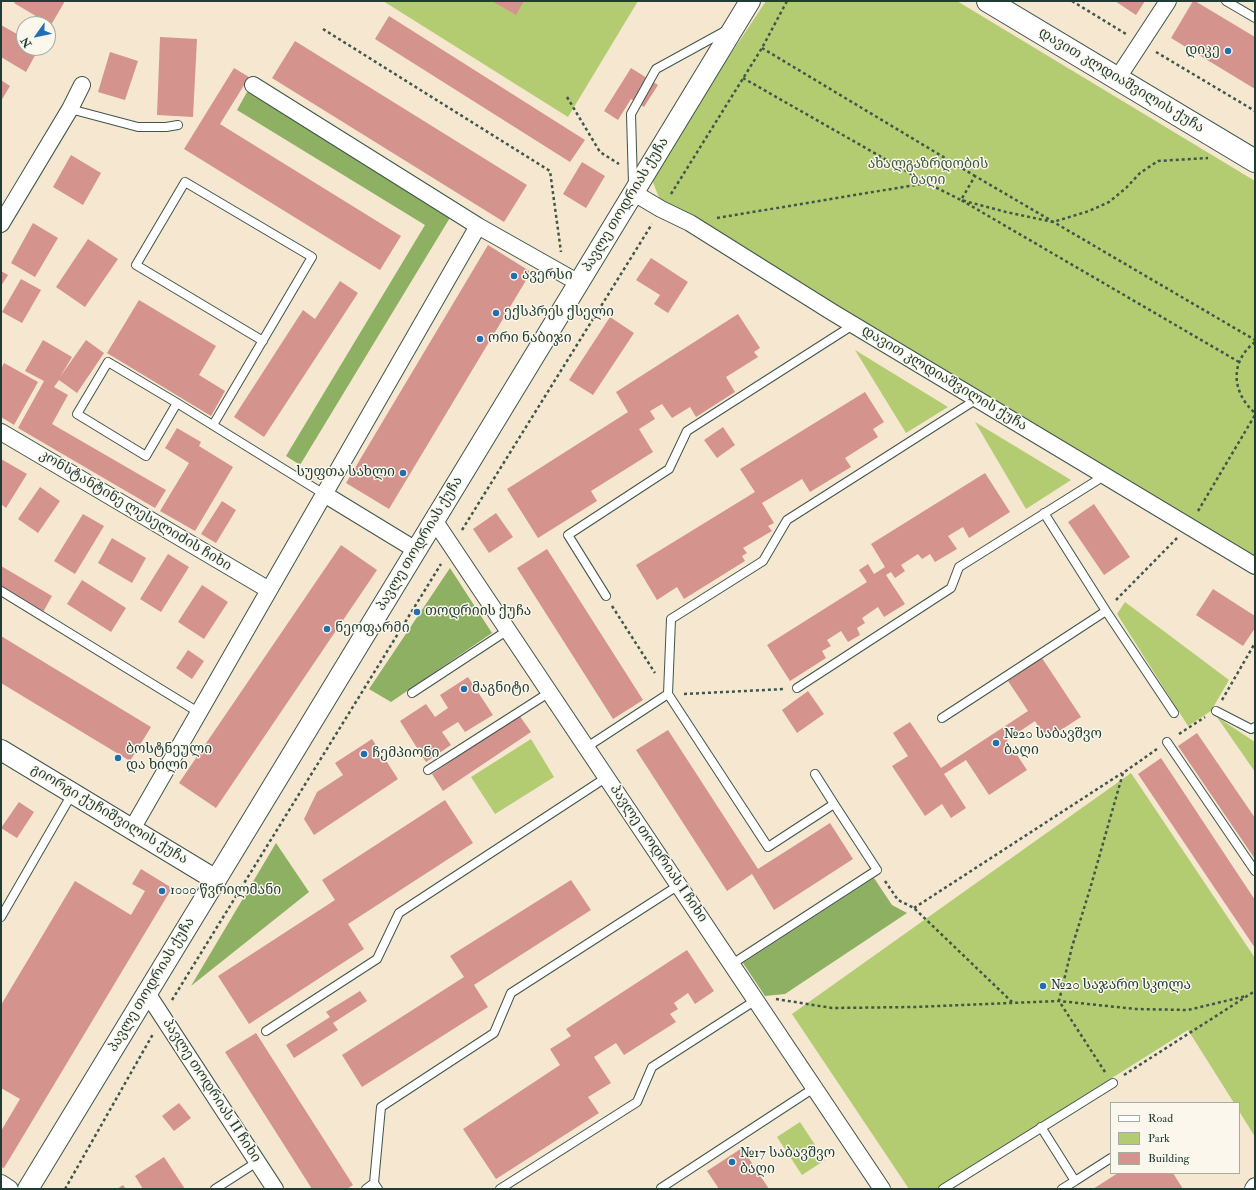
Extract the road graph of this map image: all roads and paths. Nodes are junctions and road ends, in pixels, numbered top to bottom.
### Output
1 (750, 1) edge
2 (787, 1) edge
3 (988, 1) edge
4 (1072, 1) edge
5 (1168, 1) edge
6 (1226, 1) edge
7 (1255, 18) edge
8 (735, 26) junction
9 (322, 29) dead end
10 (1141, 43) junction
11 (762, 48) junction
12 (743, 78) junction
13 (1118, 79) junction
14 (82, 85) dead end
15 (252, 85) dead end
16 (567, 97) dead end
17 (70, 108) junction
18 (1255, 111) edge
19 (178, 125) dead end
20 (1214, 157) dead end
21 (1255, 161) edge
22 (620, 164) dead end
23 (975, 176) junction
24 (927, 183) junction
25 (634, 192) junction
26 (961, 200) junction
27 (661, 209) junction
28 (1053, 222) junction
29 (690, 223) junction
30 (1, 224) edge
31 (478, 226) junction
32 (571, 279) junction
33 (853, 325) junction
34 (263, 341) junction
35 (1255, 341) edge
36 (1239, 362) junction
37 (977, 400) junction
38 (178, 403) junction
39 (1255, 414) edge
40 (212, 425) junction
41 (1, 432) edge
42 (1104, 476) junction
43 (324, 494) junction
44 (1044, 513) junction
45 (434, 520) junction
46 (1188, 526) junction
47 (452, 546) junction
48 (416, 550) junction
49 (1255, 566) edge
50 (269, 590) junction
51 (1, 591) edge
52 (606, 596) joint
53 (1106, 611) junction
54 (508, 630) junction
55 (1255, 643) edge
56 (797, 688) joint
57 (550, 692) junction
58 (412, 693) dead end
59 (668, 694) junction
60 (1216, 710) junction
61 (198, 712) junction
62 (1174, 713) dead end
63 (942, 718) dead end
64 (1255, 727) edge
65 (1167, 742) junction
66 (587, 748) junction
67 (1, 750) edge
68 (428, 770) dead end
69 (1122, 773) junction
70 (815, 774) dead end
71 (607, 777) junction
72 (73, 793) junction
73 (834, 804) junction
74 (132, 829) junction
75 (877, 870) junction
76 (1255, 871) edge
77 (216, 880) junction
78 (679, 885) junction
79 (914, 908) junction
80 (1, 917) edge
81 (732, 964) junction
82 (1255, 991) edge
83 (147, 993) junction
84 (1248, 996) junction
85 (756, 1000) junction
86 (1059, 1001) junction
87 (1013, 1003) junction
88 (162, 1016) junction
89 (266, 1031) dead end
90 (1113, 1083) junction
91 (814, 1088) junction
92 (1041, 1127) junction
93 (1110, 1159) edge
94 (257, 1162) junction
95 (1075, 1181) junction
96 (1, 1183) edge
97 (376, 1186) edge
98 (1255, 1186) edge
99 (661, 1188) dead end
100 (10, 1189) edge
101 (28, 1189) edge
102 (65, 1189) edge
103 (215, 1189) edge
104 (275, 1189) edge
105 (366, 1189) edge
106 (500, 1189) edge
107 (882, 1189) edge
108 (943, 1189) edge
109 (1062, 1189) edge
110 (1253, 1189) edge

1 - 8 street, პავლე თოდრიას ქუჩა
2 - 11 path
3 - 13 main road, დავით კლდიაშვილის ქუჩა
4 - 10 path
5 - 10 street
6 - 7 lane
8 - 25 street, პავლე თოდრიას ქუჩა
8 - 25 lane
9 - 32 path
10 - 13 street
10 - 18 path
11 - 12 path
11 - 23 path
12 - 24 path
12 - 27 path
13 - 21 main road, დავით კლდიაშვილის ქუჩა
14 - 17 street
15 - 31 street
16 - 22 path
17 - 19 lane
17 - 30 street
20 - 28 path
23 - 26 path
23 - 28 path
24 - 26 path
24 - 29 path
25 - 27 street, დავით კლდიაშვილის ქუჩა
25 - 32 street, პავლე თოდრიას ქუჩა
26 - 28 path
26 - 36 path
27 - 29 street, დავით კლდიაშვილის ქუჩა
27 - 47 path
28 - 35 path
29 - 33 street, დავით კლდიაშვილის ქუჩა
31 - 32 street
31 - 43 street
32 - 45 street, პავლე თოდრიას ქუჩა
33 - 37 street, დავით კლდიაშვილის ქუჩა
33 - 52 lane
34 - 34 lane
34 - 40 lane
35 - 36 path
36 - 39 path
37 - 42 street, დავით კლდიაშვილის ქუჩა
37 - 59 lane
38 - 38 lane
38 - 40 lane
39 - 46 path
40 - 43 lane
41 - 50 street, კონსტანტინე ლესელიძის ჩიხი
42 - 44 lane
42 - 46 street, დავით კლდიაშვილის ქუჩა
43 - 48 street
43 - 50 street
44 - 53 lane
44 - 56 lane
45 - 47 street, პავლე თოდრიას I ჩიხი
45 - 48 street, პავლე თოდრიას ქუჩა
46 - 49 street, დავით კლდიაშვილის ქუჩა
46 - 53 path
47 - 54 street, პავლე თოდრიას I ჩიხი
47 - 88 path
48 - 77 street, პავლე თოდრიას ქუჩა
50 - 61 street
51 - 61 lane
52 - 59 path
53 - 62 lane
53 - 63 lane
54 - 57 street, პავლე თოდრიას I ჩიხი
54 - 58 lane
55 - 60 path
56 - 59 path
57 - 66 street, პავლე თოდრიას I ჩიხი
57 - 68 lane
59 - 66 lane
59 - 73 lane
60 - 64 lane
60 - 65 path
61 - 74 street
65 - 69 path
65 - 76 lane
66 - 71 street, პავლე თოდრიას I ჩიხი
67 - 72 street, გიორგი ქუჩიშვილის ქუჩა
69 - 79 path
69 - 86 path
70 - 73 lane
71 - 78 street, პავლე თოდრიას I ჩიხი
71 - 89 lane
72 - 74 street, გიორგი ქუჩიშვილის ქუჩა
72 - 80 lane
73 - 75 lane
74 - 77 street, გიორგი ქუჩიშვილის ქუჩა
75 - 79 path
75 - 81 lane
77 - 83 street, პავლე თოდრიას ქუჩა
78 - 81 street, პავლე თოდრიას I ჩიხი
78 - 97 lane
79 - 87 path
81 - 85 street, პავლე თოდრიას I ჩიხი
82 - 84 path
83 - 88 street, პავლე თოდრიას II ჩიხი
83 - 101 street, პავლე თოდრიას ქუჩა
84 - 86 path
84 - 90 path
85 - 87 path
85 - 91 street, პავლე თოდრიას I ჩიხი
85 - 106 lane
86 - 87 path
86 - 90 path
88 - 94 street, პავლე თოდრიას II ჩიხი
88 - 102 path
90 - 92 lane
91 - 99 lane
91 - 107 street, პავლე თოდრიას I ჩიხი
92 - 95 lane
92 - 108 lane
93 - 95 lane
94 - 103 lane
94 - 104 street, პავლე თოდრიას II ჩიხი
95 - 109 lane
96 - 100 street
97 - 105 lane
98 - 110 street

